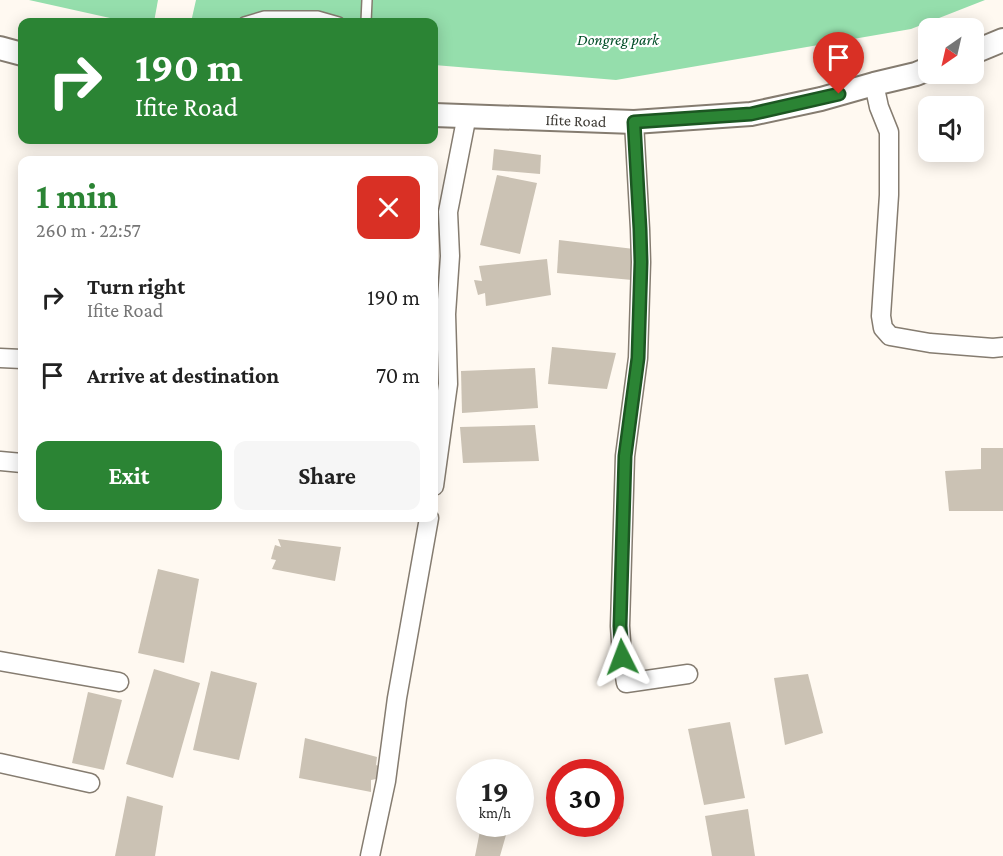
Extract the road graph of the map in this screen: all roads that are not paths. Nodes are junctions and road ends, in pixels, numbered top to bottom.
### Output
1 (367, 0) edge
2 (257, 18) edge
3 (325, 18) edge
4 (366, 18) edge
5 (1003, 40) edge
6 (0, 48) edge
7 (984, 48) edge
8 (18, 53) edge
9 (918, 73) edge
10 (874, 84) junction
11 (438, 115) edge
12 (467, 116) junction
13 (634, 122) junction
14 (1003, 347) edge
15 (0, 358) edge
16 (18, 359) edge
17 (438, 457) edge
18 (0, 462) edge
19 (18, 463) edge
20 (428, 522) edge
21 (0, 661) edge
22 (688, 674) dead end
23 (119, 682) dead end
24 (0, 764) edge
25 (90, 783) dead end
26 (370, 856) edge

1 - 4 lane
2 - 3 lane
5 - 7 street
6 - 8 street
9 - 10 street, Ifite Road
10 - 13 street, Ifite Road
10 - 14 street
11 - 12 street, Ifite Road
12 - 13 street, Ifite Road
12 - 17 street
13 - 22 street
15 - 16 street
18 - 19 street
20 - 26 street
21 - 23 street
24 - 25 street

